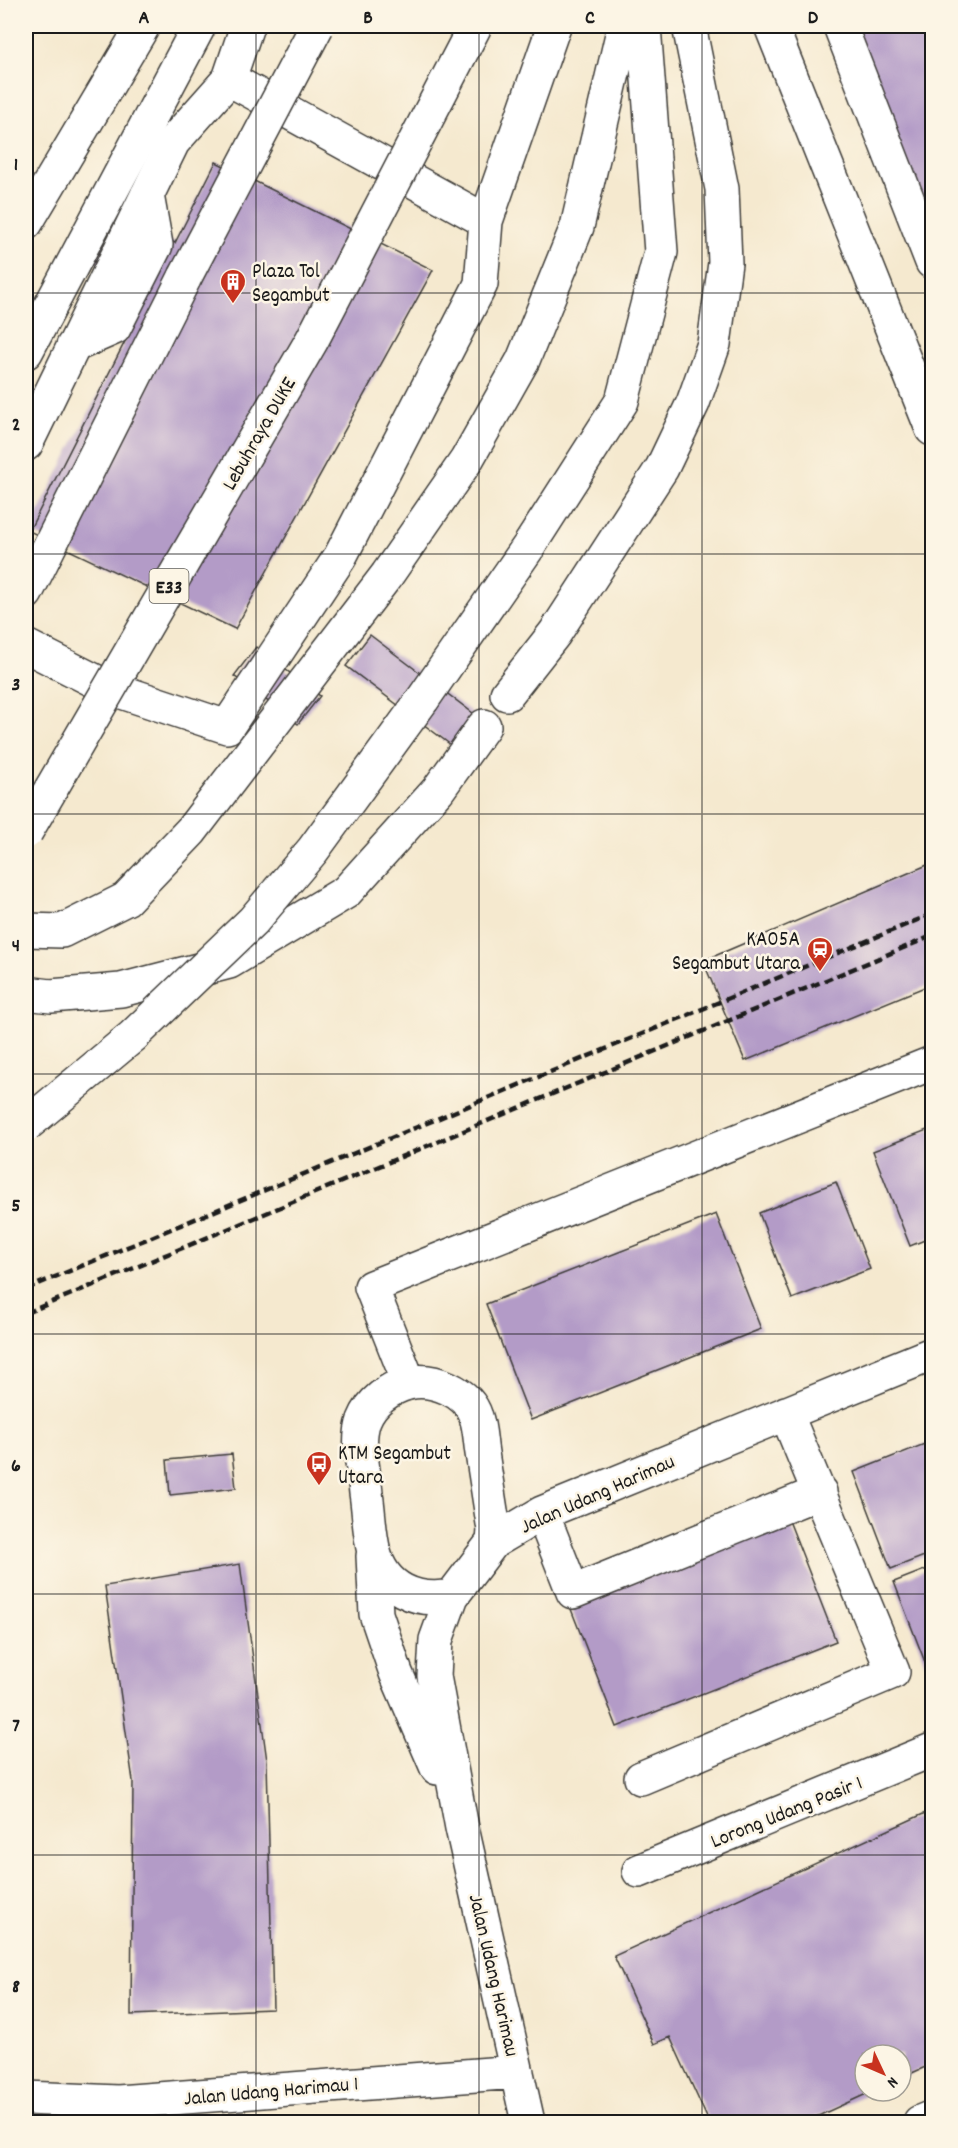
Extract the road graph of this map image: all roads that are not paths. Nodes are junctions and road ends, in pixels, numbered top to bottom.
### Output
1 (143, 26) edge
2 (199, 26) edge
3 (247, 26) edge
4 (317, 26) edge
5 (475, 26) edge
6 (554, 26) edge
7 (624, 26) edge
8 (644, 26) edge
9 (689, 26) edge
10 (771, 26) edge
11 (840, 26) edge
12 (229, 79) junction
13 (486, 221) junction
14 (26, 223) edge
15 (933, 262) edge
16 (26, 352) edge
17 (933, 429) edge
18 (26, 444) edge
19 (26, 593) edge
20 (26, 646) edge
21 (507, 694) dead end
22 (484, 726) dead end
23 (26, 832) edge
24 (26, 930) edge
25 (26, 993) edge
26 (933, 1063) edge
27 (26, 1125) edge
28 (933, 1354) edge
29 (409, 1383) junction
30 (786, 1413) junction
31 (820, 1492) junction
32 (542, 1513) junction
33 (494, 1542) junction
34 (373, 1550) junction
35 (452, 1596) junction
36 (933, 1750) edge
37 (640, 1778) dead end
38 (462, 1828) junction
39 (639, 1871) dead end
40 (517, 2072) junction
41 (26, 2098) edge
42 (933, 2117) edge
43 (528, 2122) edge
44 (920, 2122) edge

1 - 14 main road
2 - 16 main road
3 - 12 main road
4 - 19 main road, bridge
5 - 23 main road, Lebuhraya DUKE / E33, bridge
6 - 13 main road
7 - 24 main road
8 - 27 main road, bridge
9 - 21 main road
10 - 17 main road
11 - 15 main road
12 - 13 main road
12 - 18 main road
13 - 20 main road
22 - 25 main road
26 - 29 main road
28 - 30 main road, Jalan Udang Harimau
29 - 33 main road
29 - 34 main road
30 - 31 main road
30 - 32 main road, Jalan Udang Harimau
31 - 32 main road
31 - 37 main road
32 - 33 main road, Jalan Udang Harimau
33 - 35 main road, Jalan Udang Harimau
34 - 35 main road
34 - 38 main road, Jalan Udang Harimau
35 - 38 main road, Jalan Udang Harimau
36 - 39 main road, Lorong Udang Pasir 1
38 - 40 main road, Jalan Udang Harimau
40 - 41 main road, Jalan Udang Harimau 1
40 - 43 main road, Jalan Udang Harimau
42 - 44 main road

